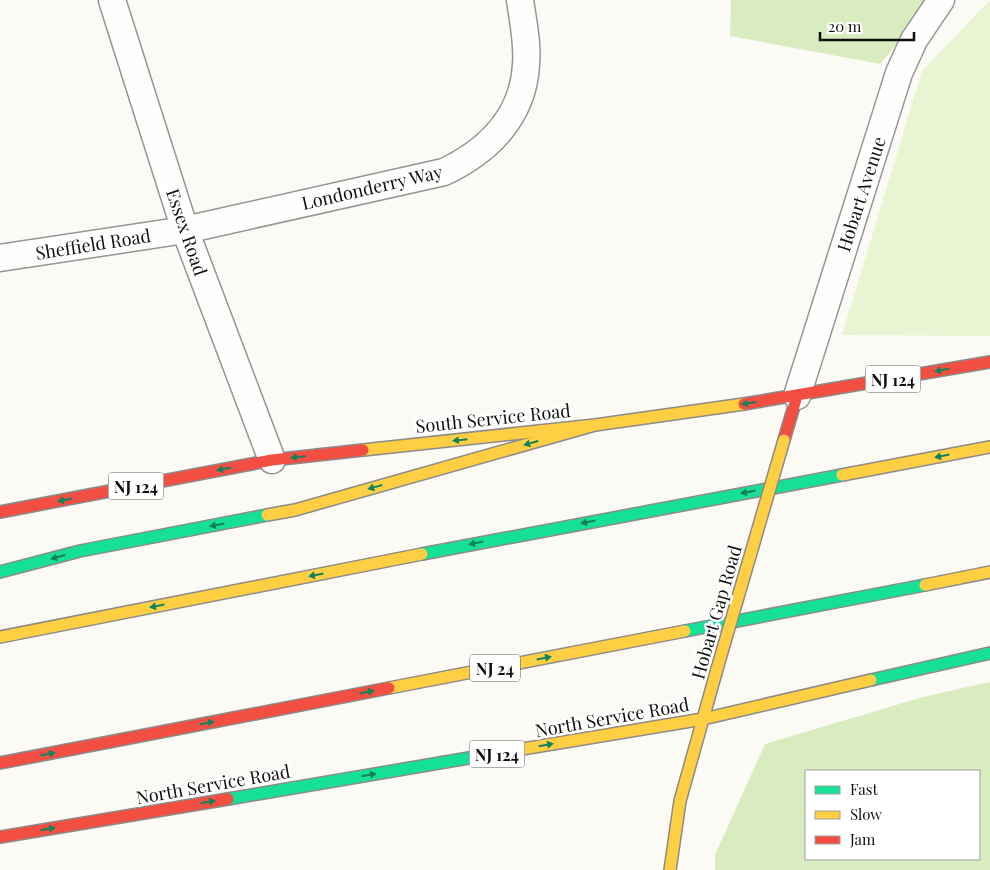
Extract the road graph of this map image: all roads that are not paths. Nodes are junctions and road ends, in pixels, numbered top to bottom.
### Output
1 (112, 0) edge
2 (520, 0) edge
3 (941, 0) edge
4 (185, 230) junction
5 (0, 258) edge
6 (990, 362) edge
7 (797, 396) junction
8 (595, 425) junction
9 (990, 447) edge
10 (272, 460) junction
11 (0, 512) edge
12 (0, 572) edge
13 (990, 572) edge
14 (0, 637) edge
15 (990, 653) edge
16 (703, 719) junction
17 (0, 763) edge
18 (0, 837) edge
19 (670, 870) edge

1 - 4 street, Essex Road
2 - 4 street, Londonderry Way
3 - 7 street, Hobart Avenue
4 - 5 street, Sheffield Road
4 - 10 street, Essex Road
6 -> 7 main road, South Service Road / NJ 124
7 -> 8 main road, South Service Road / NJ 124
7 - 16 main road, Hobart Gap Road, bridge
8 -> 10 main road, South Service Road / NJ 124
8 -> 12 main road
9 -> 14 main road
10 -> 11 main road, South Service Road / NJ 124
17 -> 13 main road, NJ 24
15 - 16 main road, North Service Road / NJ 124
18 -> 16 main road, North Service Road / NJ 124
16 - 19 main road, Hobart Gap Road

